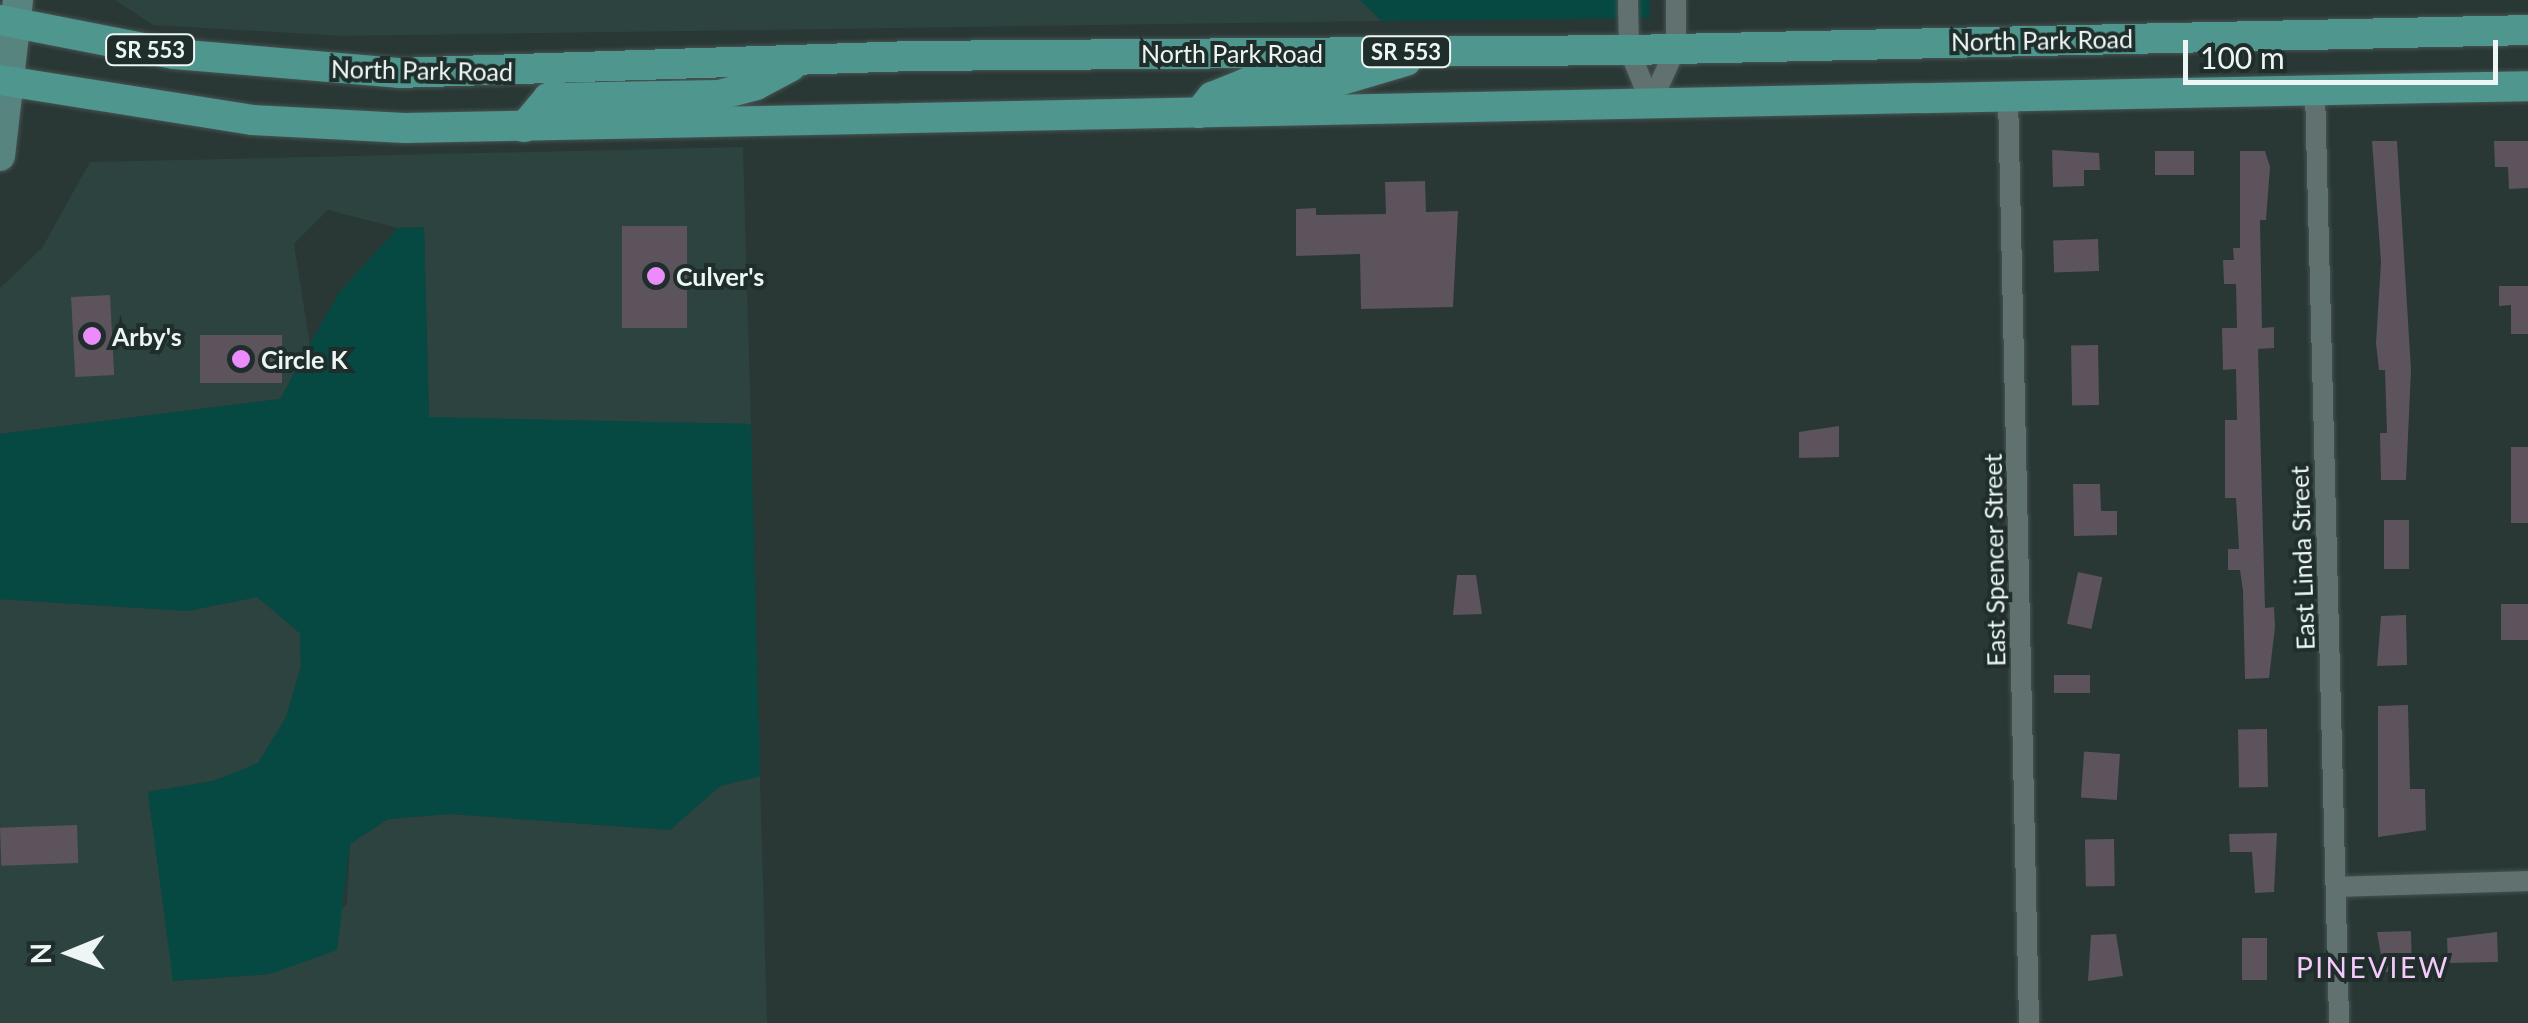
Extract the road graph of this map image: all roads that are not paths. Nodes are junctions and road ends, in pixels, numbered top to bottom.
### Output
1 (1628, 0) edge
2 (1676, 0) edge
3 (11, 15) edge
4 (2528, 30) edge
5 (1676, 48) junction
6 (1629, 50) junction
7 (1438, 51) junction
8 (798, 62) junction
9 (5, 81) edge
10 (2528, 86) edge
11 (2315, 91) junction
12 (2008, 96) junction
13 (1651, 103) junction
14 (1199, 113) junction
15 (524, 127) junction
16 (0, 156) edge
17 (2528, 882) edge
18 (2336, 887) junction
19 (2030, 1023) edge
20 (2339, 1023) edge

1 - 6 street
2 - 5 street
3 - 8 main road, North Park Road / SR 553
3 - 9 street
4 - 5 main road, North Park Road / SR 553
5 - 6 main road, North Park Road / SR 553
5 - 13 street
6 - 7 main road, North Park Road / SR 553
6 - 13 street
7 - 8 main road, North Park Road / SR 553
7 - 14 main road
8 - 15 main road
9 - 15 main road, SR 553
9 - 16 street
10 - 11 main road, SR 553
11 - 12 main road, SR 553
11 - 18 street, East Linda Street
12 - 13 main road, SR 553
12 - 19 street, East Spencer Street
13 - 14 main road, SR 553
14 - 15 main road, SR 553
17 - 18 street
18 - 20 street, East Linda Street

